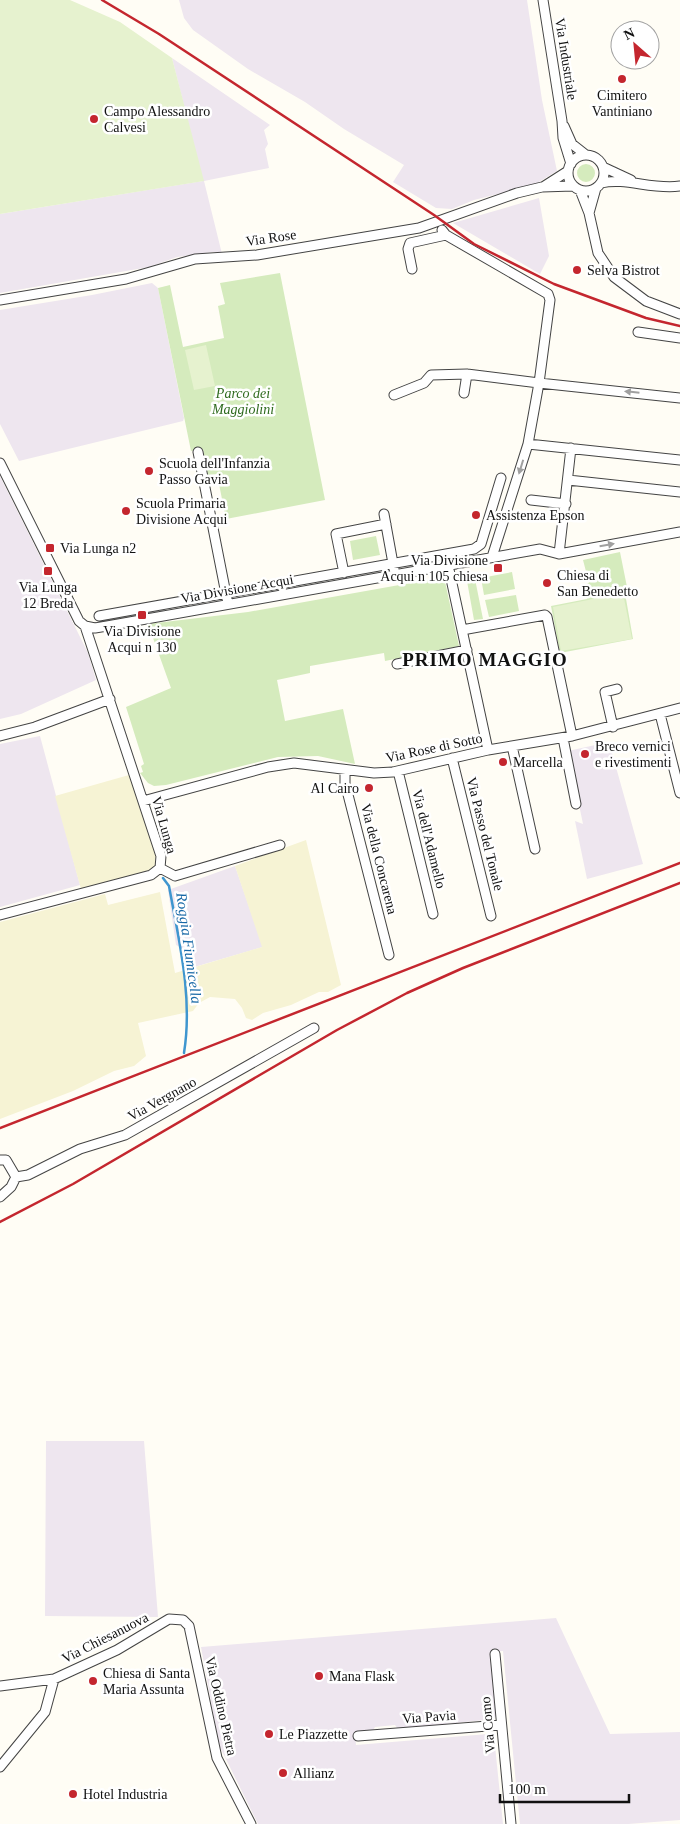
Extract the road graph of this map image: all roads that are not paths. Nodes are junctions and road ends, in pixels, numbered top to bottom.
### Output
1 (543, 0) edge
2 (562, 122) junction
3 (586, 155) junction
4 (603, 166) junction
5 (569, 167) junction
6 (599, 186) junction
7 (680, 186) edge
8 (542, 187) junction
9 (647, 187) junction
10 (577, 188) junction
11 (589, 213) junction
12 (412, 270) dead end
13 (0, 300) edge
14 (680, 314) edge
15 (638, 332) dead end
16 (680, 338) edge
17 (467, 374) junction
18 (539, 383) junction
19 (464, 394) dead end
20 (394, 395) dead end
21 (680, 398) edge
22 (528, 444) junction
23 (571, 448) junction
24 (198, 452) dead end
25 (680, 460) edge
26 (0, 463) edge
27 (500, 478) dead end
28 (568, 480) junction
29 (680, 492) edge
30 (531, 500) dead end
31 (493, 502) junction
32 (566, 504) junction
33 (508, 506) junction
34 (680, 532) edge
35 (450, 554) junction
36 (559, 554) junction
37 (492, 557) junction
38 (393, 564) junction
39 (450, 565) junction
40 (344, 572) junction
41 (395, 574) junction
42 (226, 594) junction
43 (228, 604) junction
44 (99, 616) dead end
45 (85, 626) junction
46 (462, 630) junction
47 (466, 650) junction
48 (398, 664) dead end
49 (617, 689) dead end
50 (110, 699) junction
51 (680, 708) edge
52 (660, 714) junction
53 (613, 727) junction
54 (0, 736) edge
55 (567, 737) junction
56 (512, 746) junction
57 (488, 750) junction
58 (452, 758) junction
59 (345, 770) junction
60 (398, 771) junction
61 (680, 793) edge
62 (143, 801) junction
63 (576, 804) dead end
64 (280, 845) dead end
65 (536, 849) dead end
66 (160, 868) junction
67 (433, 914) dead end
68 (0, 915) edge
69 (491, 916) dead end
70 (389, 955) dead end
71 (314, 1028) dead end
72 (0, 1160) edge
73 (16, 1177) junction
74 (0, 1197) edge
75 (183, 1620) joint
76 (495, 1654) dead end
77 (54, 1679) junction
78 (0, 1686) edge
79 (501, 1725) junction
80 (358, 1736) dead end
81 (0, 1767) edge
82 (240, 1806) junction
83 (244, 1824) edge
84 (251, 1824) edge
85 (511, 1824) edge

1 - 2 street, Via Industriale
2 - 3 street, Via Industriale
2 - 5 street, Via Industriale
3 - 4 street
3 - 5 street
4 - 6 street
4 - 9 street
5 - 8 street, Via Rose
5 - 10 street
6 - 9 street
6 - 10 street
6 - 11 street
7 - 9 street
8 - 10 street, Via Rose
8 - 13 street, Via Rose
10 - 11 street
11 - 14 street
12 - 18 street
15 - 16 street
17 - 18 street
17 - 19 street
17 - 20 street
21 -> 18 street
18 - 22 street
22 - 23 street
22 -> 33 street
23 - 25 street
23 - 28 street
24 - 42 street
26 - 45 street, Via Lunga
27 - 31 street, Via Divisione Acqui
28 - 29 street
28 - 32 street
30 - 32 street
31 - 33 street
31 - 35 street, Via Divisione Acqui
32 - 36 street
33 - 37 street
36 -> 34 street, Via Divisione Acqui
35 - 38 street, Via Divisione Acqui
35 - 39 street
36 - 37 street, Via Divisione Acqui
37 - 39 street, Via Divisione Acqui
38 - 40 street, Via Divisione Acqui
38 - 40 street
38 - 41 street
39 - 41 street, Via Divisione Acqui
39 - 46 street
40 - 42 street, Via Divisione Acqui
41 - 43 street, Via Divisione Acqui
42 - 43 street
42 - 44 street, Via Divisione Acqui
43 - 45 street, Via Divisione Acqui
45 - 50 street, Via Lunga
46 - 47 street
46 - 55 street
47 - 48 street
47 - 57 street
49 - 53 street
50 - 54 street
50 - 62 street, Via Lunga
51 - 52 street, Via Rose di Sotto
52 - 53 street, Via Rose di Sotto
52 - 61 street
53 - 55 street, Via Rose di Sotto
55 - 56 street, Via Rose di Sotto
55 - 63 street
56 - 57 street, Via Rose di Sotto
56 - 65 street
57 - 58 street, Via Rose di Sotto
58 - 60 street, Via Rose di Sotto
58 - 69 street, Via Passo del Tonale
59 - 60 street, Via Rose di Sotto
59 - 62 street, Via Rose di Sotto
59 - 70 street, Via della Concarena
60 - 67 street, Via dell'Adamello
62 - 66 street, Via Lunga
64 - 66 street, Via Lunga
66 - 68 street
71 - 73 street, Via Vergnano
72 - 73 street
73 - 74 street
75 - 77 street, Via Chiesanuova
75 - 82 street, Via Oddino Pietra
76 - 79 street, Via Como
77 - 78 street
77 - 81 street, Via Chiesanuova
79 - 80 street, Via Pavia
79 - 85 street, Via Como
82 - 83 street
82 - 84 street, Via Oddino Pietra

